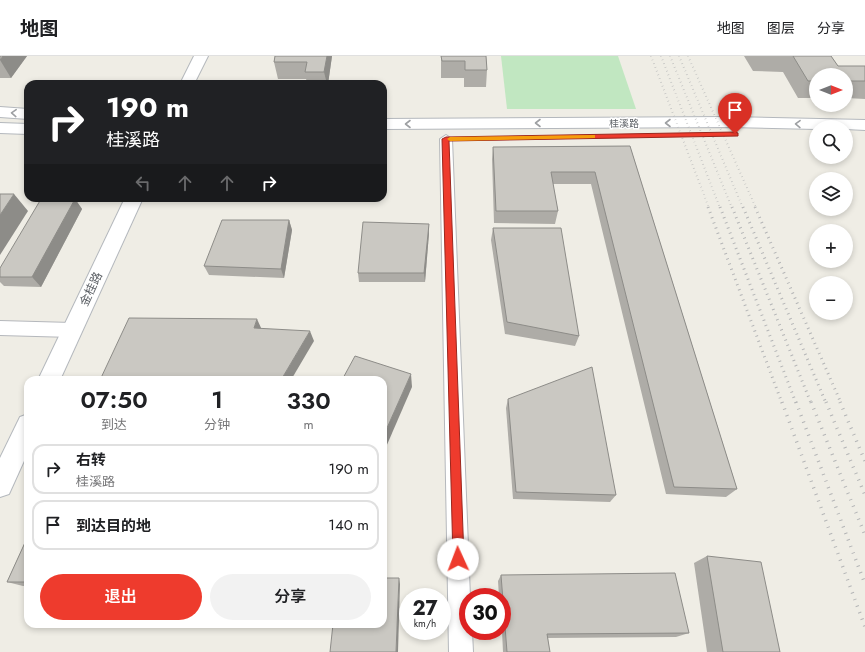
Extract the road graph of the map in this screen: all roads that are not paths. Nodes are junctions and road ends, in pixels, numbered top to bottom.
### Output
1 (201, 56) edge
2 (190, 80) edge
3 (0, 112) edge
4 (24, 114) edge
5 (387, 124) edge
6 (865, 125) edge
7 (0, 128) edge
8 (24, 129) edge
9 (809, 136) edge
10 (853, 137) edge
11 (387, 138) edge
12 (865, 138) edge
13 (446, 139) junction
14 (132, 202) edge
15 (0, 328) edge
16 (72, 330) junction
17 (51, 376) edge
18 (24, 434) edge
19 (0, 485) edge
20 (461, 652) edge

1 - 2 main road
4 -> 3 main road
6 -> 5 main road, 桂溪路
7 - 8 main road
9 - 13 main road, 桂溪路
10 - 12 main road
11 - 13 main road, 桂溪路
13 - 20 street
14 - 16 main road, 金桂路
15 - 16 street
16 - 17 main road, 金桂路
18 - 19 main road

